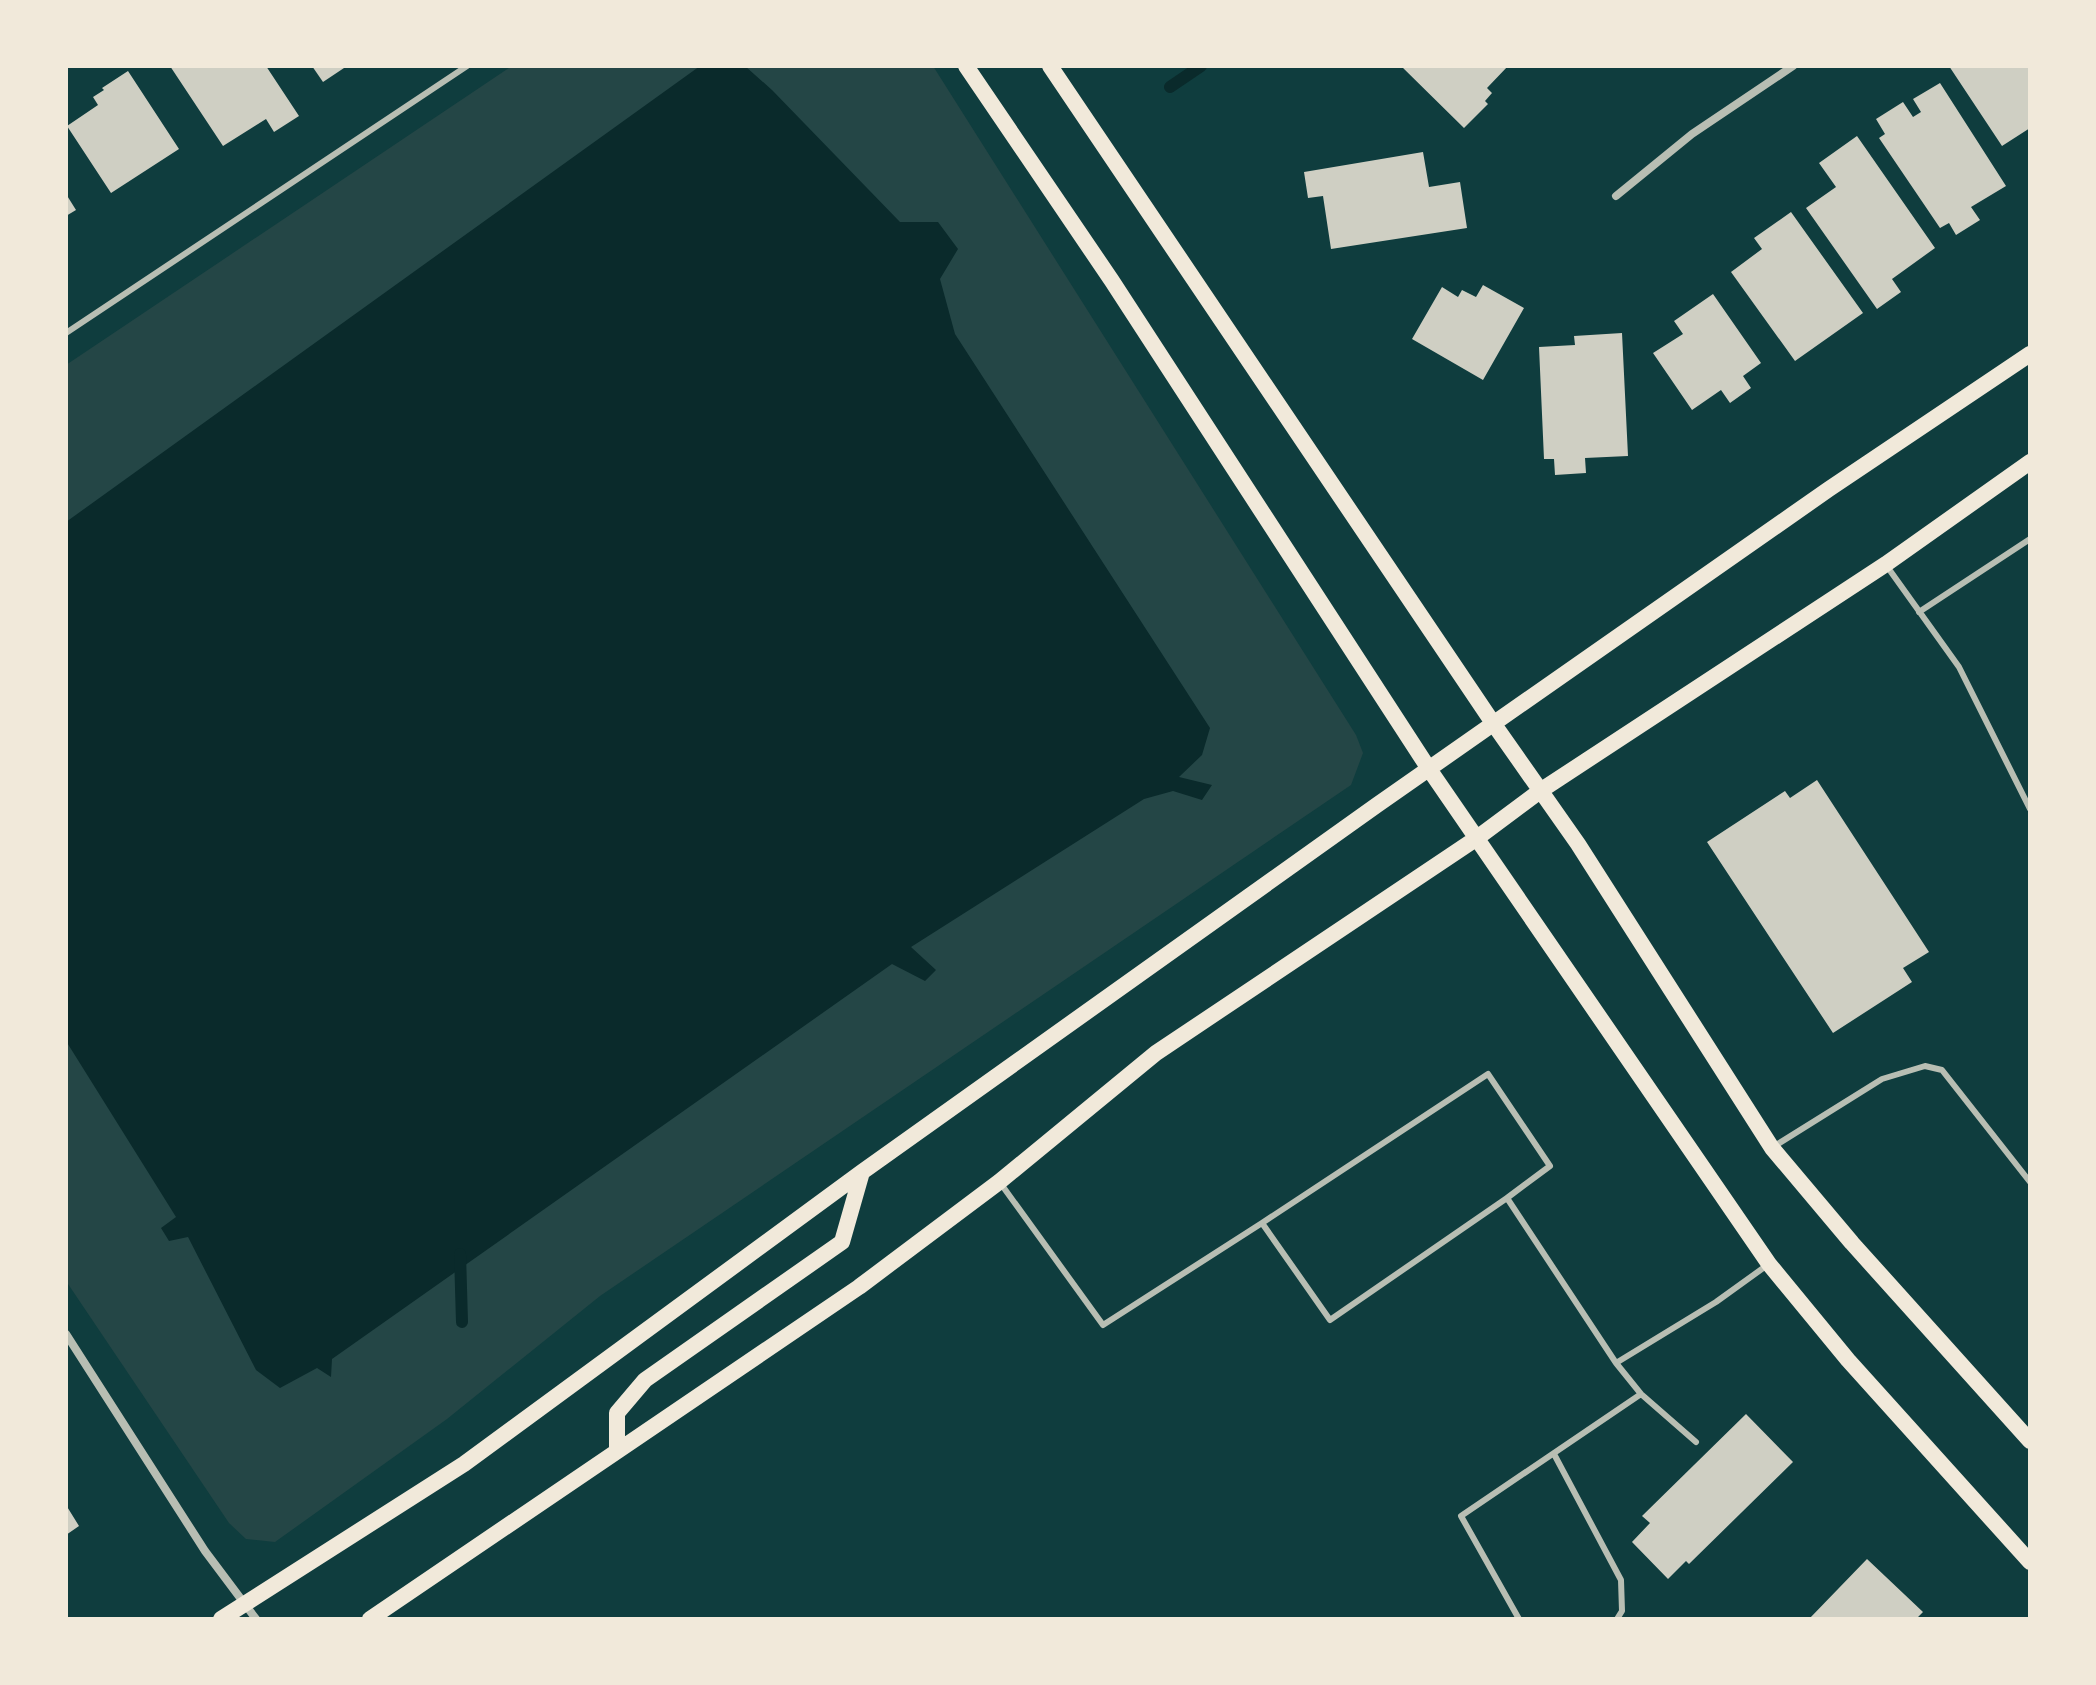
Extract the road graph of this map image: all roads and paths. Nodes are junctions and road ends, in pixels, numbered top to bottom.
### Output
1 (467, 66) edge
2 (966, 66) edge
3 (1050, 66) edge
4 (1793, 66) edge
5 (1616, 196) dead end
6 (66, 333) edge
7 (2030, 354) edge
8 (2030, 462) edge
9 (2030, 539) edge
10 (1886, 564) junction
11 (1919, 612) junction
12 (1493, 723) junction
13 (1429, 769) junction
14 (1540, 791) junction
15 (2030, 809) edge
16 (1477, 838) junction
17 (1772, 1148) junction
18 (862, 1172) junction
19 (999, 1182) junction
20 (2030, 1182) edge
21 (1507, 1198) junction
22 (1262, 1223) junction
23 (1769, 1264) junction
24 (66, 1334) edge
25 (1616, 1363) junction
26 (1641, 1394) junction
27 (2030, 1441) edge
28 (1696, 1442) dead end
29 (617, 1450) junction
30 (1554, 1454) junction
31 (2030, 1562) edge
32 (245, 1603) junction
33 (221, 1619) edge
34 (256, 1619) edge
35 (370, 1619) edge
36 (1519, 1619) edge
37 (1617, 1619) edge

1 - 6 lane
2 - 13 main road
3 - 12 main road
4 - 5 street
7 - 12 main road
8 - 10 main road
9 - 11 lane
10 - 11 lane
10 - 14 main road
11 - 15 lane
12 - 13 main road
12 - 14 main road
13 - 16 main road
13 - 18 main road
14 - 16 main road
14 - 17 main road
16 - 19 main road
16 - 23 main road
17 - 20 lane
17 - 27 main road
18 - 29 main road
18 - 32 main road
19 - 22 lane
19 - 29 main road
21 - 22 lane
21 - 22 lane
21 - 25 lane
23 - 25 lane
23 - 31 main road
24 - 32 street
25 - 26 lane
26 - 28 lane
26 - 30 lane
29 - 35 main road
30 - 36 lane
30 - 37 lane
32 - 33 main road
32 - 34 street

